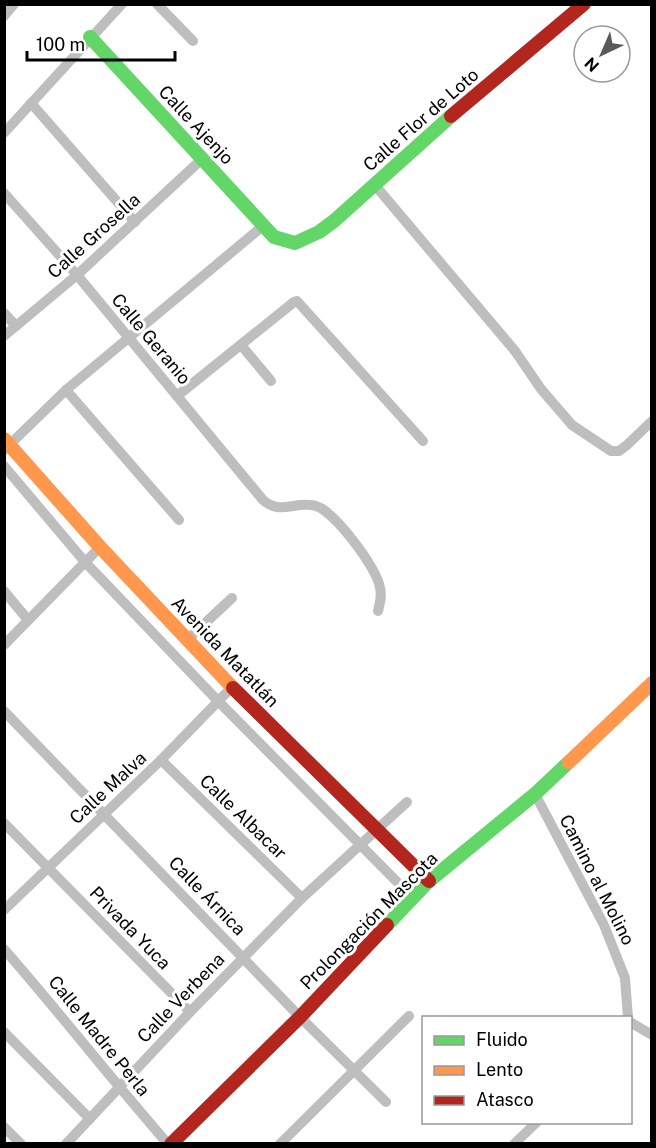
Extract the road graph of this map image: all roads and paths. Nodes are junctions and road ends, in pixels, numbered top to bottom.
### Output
1 (14, 4) edge
2 (122, 4) edge
3 (157, 4) edge
4 (584, 4) edge
5 (4, 16) edge
6 (90, 37) junction
7 (193, 41) dead end
8 (31, 103) junction
9 (4, 133) edge
10 (203, 158) junction
11 (374, 184) junction
12 (4, 193) edge
13 (135, 222) junction
14 (263, 226) junction
15 (274, 237) joint
16 (77, 275) junction
17 (4, 313) edge
18 (16, 326) junction
19 (4, 336) edge
20 (128, 338) junction
21 (241, 345) junction
22 (271, 381) dead end
23 (66, 390) junction
24 (177, 396) junction
25 (651, 421) edge
26 (423, 441) dead end
27 (6, 444) edge
28 (4, 466) edge
29 (179, 520) dead end
30 (100, 547) junction
31 (85, 562) junction
32 (4, 591) edge
33 (232, 598) dead end
34 (378, 611) dead end
35 (27, 620) junction
36 (187, 640) junction
37 (4, 645) edge
38 (651, 683) edge
39 (232, 687) junction
40 (218, 701) junction
41 (4, 711) edge
42 (161, 760) junction
43 (535, 794) junction
44 (406, 802) dead end
45 (105, 814) junction
46 (4, 823) edge
47 (376, 829) junction
48 (360, 845) junction
49 (48, 867) junction
50 (429, 881) junction
51 (302, 898) junction
52 (413, 898) junction
53 (4, 910) edge
54 (4, 949) edge
55 (243, 958) junction
56 (190, 1012) junction
57 (409, 1016) dead end
58 (628, 1016) edge
59 (300, 1017) junction
60 (632, 1023) edge
61 (4, 1032) edge
62 (651, 1035) edge
63 (354, 1070) junction
64 (118, 1087) junction
65 (386, 1102) dead end
66 (90, 1119) junction
67 (535, 1124) edge
68 (4, 1126) edge
69 (21, 1143) edge
70 (66, 1143) edge
71 (170, 1143) edge
72 (280, 1143) edge
73 (514, 1143) edge

1 - 5 street
2 - 6 street
3 - 7 street
4 - 11 street, Calle Flor de Loto
6 - 8 street
6 - 10 street, Calle Ajenjo
8 - 9 street
8 - 13 street
10 - 13 street, Calle Grosella
10 - 14 street, Calle Ajenjo
11 - 15 street, Calle Flor de Loto
11 - 25 street
12 - 16 street, Calle Geranio
13 - 16 street, Calle Grosella
14 - 15 street, Calle Ajenjo
14 - 20 street
16 - 18 street, Calle Grosella
16 - 20 street, Calle Geranio
17 - 18 street
18 - 19 street, Calle Grosella
20 - 23 street
20 - 24 street, Calle Geranio
21 - 22 street
21 - 24 street
21 - 26 street
23 - 27 street
23 - 29 street
24 - 34 street, Calle Geranio
27 - 30 street, Avenida Matatlán
28 - 31 street
30 - 31 street
30 - 36 street, Avenida Matatlán
31 - 35 street
31 - 40 street
32 - 35 street
33 - 36 street
35 - 37 street
36 - 39 street, Avenida Matatlán
38 - 43 street, Prolongación Mascota
39 - 40 street, Calle Malva
39 - 47 street, Avenida Matatlán
40 - 42 street, Calle Malva
40 - 48 street
41 - 45 street, Calle Árnica
42 - 45 street, Calle Malva
42 - 51 street, Calle Albacar
43 - 50 street, Prolongación Mascota
43 - 58 street, Camino al Molino
44 - 47 street, Calle Verbena
45 - 49 street, Calle Malva
45 - 55 street, Calle Árnica
46 - 49 street, Privada Yuca
47 - 48 street, Calle Verbena
47 - 50 street, Avenida Matatlán
48 - 51 street, Calle Verbena
48 - 52 street
49 - 53 street, Calle Malva
49 - 56 street, Privada Yuca
50 - 52 street, Prolongación Mascota
51 - 55 street, Calle Verbena
52 - 59 street, Prolongación Mascota
54 - 64 street, Calle Madre Perla
55 - 56 street, Calle Verbena
55 - 59 street, Calle Árnica
56 - 64 street, Calle Verbena
57 - 63 street
59 - 63 street, Calle Árnica
59 - 71 street, Prolongación Mascota
60 - 62 street
61 - 66 street
63 - 65 street, Calle Árnica
63 - 72 street
64 - 66 street, Calle Verbena
64 - 71 street, Calle Madre Perla
66 - 70 street, Calle Verbena
67 - 73 street
68 - 69 street

